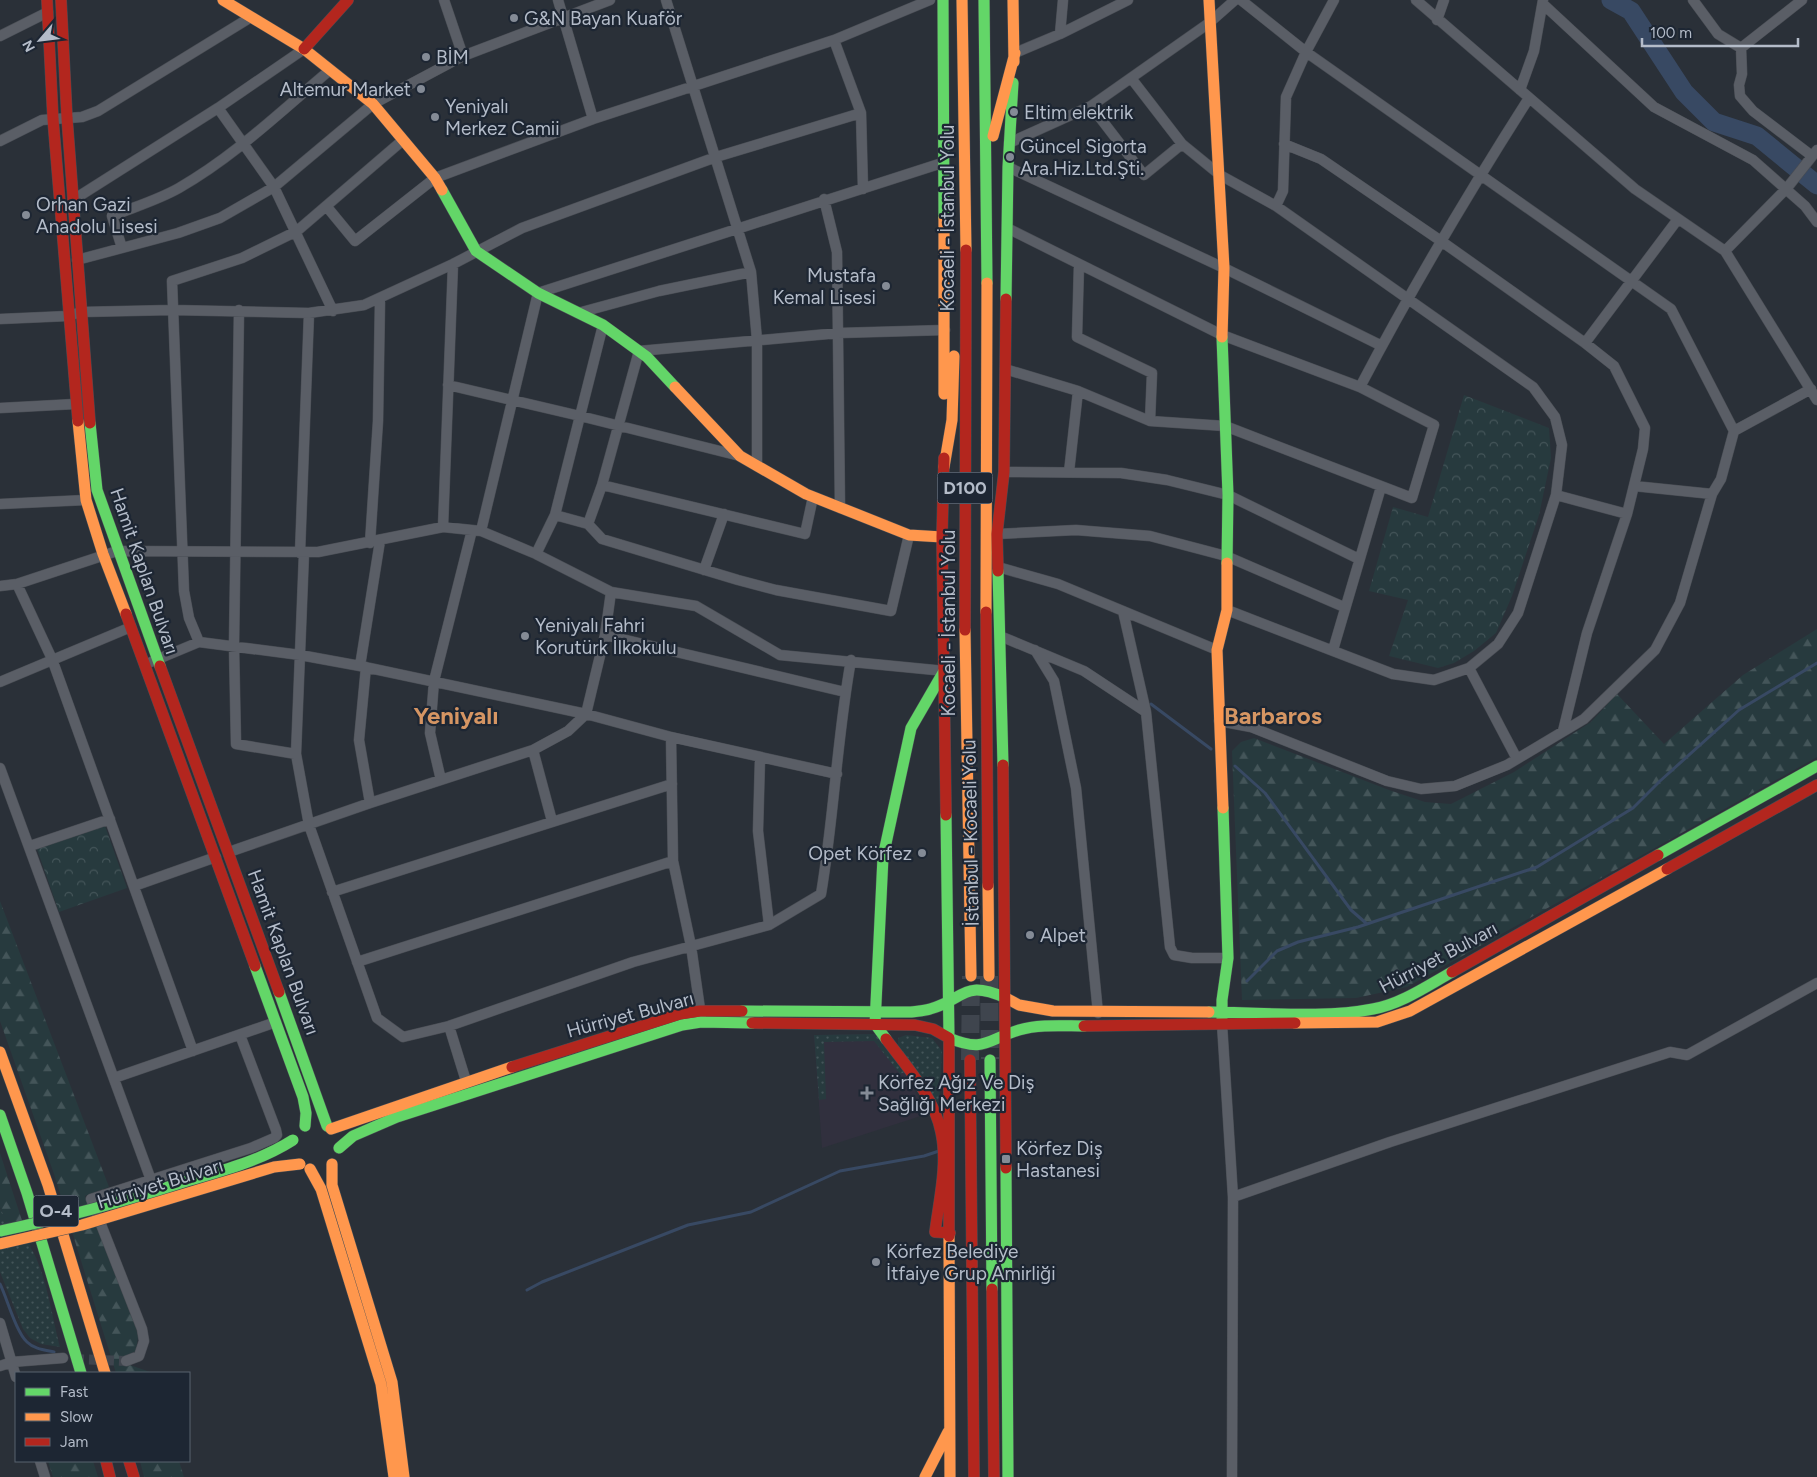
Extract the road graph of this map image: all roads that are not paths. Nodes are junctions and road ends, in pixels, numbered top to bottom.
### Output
1 (61, 0) edge
2 (224, 0) edge
3 (348, 0) edge
4 (444, 0) edge
5 (558, 0) edge
6 (610, 0) edge
7 (666, 0) edge
8 (930, 0) edge
9 (943, 0) edge
10 (962, 0) edge
11 (984, 0) edge
12 (1013, 0) edge
13 (1063, 0) edge
14 (1128, 0) edge
15 (1209, 0) edge
16 (1235, 0) edge
17 (1241, 0) edge
18 (1334, 0) edge
19 (1416, 0) edge
20 (1444, 0) edge
21 (1693, 0) edge
22 (1802, 0) edge
23 (1543, 2) edge
24 (1702, 4) edge
25 (47, 6) edge
26 (563, 16) junction
27 (251, 17) junction
28 (1437, 20) junction
29 (1209, 23) junction
30 (1060, 34) junction
31 (0, 36) edge
32 (834, 40) junction
33 (1740, 48) junction
34 (304, 49) junction
35 (1306, 52) junction
36 (1015, 53) junction
37 (463, 56) junction
38 (330, 70) junction
39 (1131, 78) junction
40 (694, 86) junction
41 (1520, 90) junction
42 (1530, 98) junction
43 (373, 104) junction
44 (1091, 106) junction
45 (218, 108) junction
46 (861, 113) junction
47 (67, 118) junction
48 (53, 119) junction
49 (593, 119) junction
50 (403, 140) junction
51 (0, 141) edge
52 (1008, 143) junction
53 (1182, 144) junction
54 (1284, 144) junction
55 (244, 145) junction
56 (988, 156) junction
57 (1812, 156) edge
58 (716, 157) junction
59 (942, 163) junction
60 (1008, 167) junction
61 (1220, 175) junction
62 (1480, 175) junction
63 (435, 178) junction
64 (966, 181) junction
65 (274, 187) junction
66 (1787, 188) junction
67 (863, 189) junction
68 (72, 200) junction
69 (824, 200) junction
70 (1276, 206) junction
71 (1806, 206) junction
72 (327, 207) junction
73 (1817, 213) edge
74 (1678, 219) junction
75 (1817, 222) edge
76 (1007, 228) junction
77 (739, 229) junction
78 (296, 231) junction
79 (1441, 241) junction
80 (988, 246) junction
81 (122, 248) junction
82 (476, 251) junction
83 (1725, 251) junction
84 (77, 260) junction
85 (453, 264) junction
86 (1079, 264) junction
87 (1224, 268) junction
88 (751, 272) junction
89 (1631, 280) junction
90 (538, 293) junction
91 (1407, 298) junction
92 (380, 300) junction
93 (172, 310) junction
94 (239, 310) junction
95 (333, 311) junction
96 (81, 312) junction
97 (310, 312) junction
98 (578, 313) junction
99 (68, 316) junction
100 (0, 319) edge
101 (603, 325) junction
102 (945, 330) junction
103 (839, 333) junction
104 (1222, 335) junction
105 (757, 340) junction
106 (1585, 343) junction
107 (1382, 346) junction
108 (639, 351) junction
109 (1005, 369) junction
110 (448, 385) junction
111 (1360, 387) junction
112 (1811, 389) junction
113 (1078, 391) junction
114 (1817, 400) edge
115 (514, 401) junction
116 (75, 404) junction
117 (0, 407) edge
118 (580, 416) junction
119 (1150, 421) junction
120 (617, 426) junction
121 (1225, 426) junction
122 (1734, 431) junction
123 (740, 456) junction
124 (757, 466) junction
125 (944, 467) junction
126 (1004, 472) junction
127 (1069, 472) junction
128 (602, 485) junction
129 (1634, 486) junction
130 (1381, 487) junction
131 (1712, 494) junction
132 (1228, 495) junction
133 (1556, 495) junction
134 (813, 497) junction
135 (86, 500) junction
136 (0, 504) edge
137 (840, 508) junction
138 (724, 514) junction
139 (1627, 514) junction
140 (555, 515) junction
141 (588, 524) junction
142 (443, 527) junction
143 (476, 530) junction
144 (997, 534) junction
145 (909, 536) junction
146 (942, 537) junction
147 (375, 542) junction
148 (117, 551) junction
149 (183, 552) junction
150 (237, 552) junction
151 (302, 553) junction
152 (103, 554) junction
153 (536, 554) junction
154 (1226, 556) junction
155 (1359, 559) junction
156 (998, 567) junction
157 (704, 570) junction
158 (17, 584) junction
159 (0, 586) edge
160 (611, 592) junction
161 (1344, 607) junction
162 (1228, 610) junction
163 (1123, 611) junction
164 (132, 626) junction
165 (605, 634) junction
166 (1000, 636) junction
167 (199, 642) junction
168 (234, 646) junction
169 (1035, 650) junction
170 (1217, 650) junction
171 (1333, 650) junction
172 (300, 655) junction
173 (52, 659) junction
174 (158, 660) junction
175 (852, 660) junction
176 (146, 664) junction
177 (363, 666) junction
178 (1469, 668) junction
179 (945, 671) junction
180 (434, 681) junction
181 (0, 682) edge
182 (845, 692) junction
183 (1146, 712) junction
184 (586, 714) junction
185 (1219, 721) junction
186 (1563, 731) junction
187 (671, 737) junction
188 (532, 750) junction
189 (296, 754) junction
190 (760, 758) junction
191 (1517, 759) junction
192 (1817, 766) edge
193 (0, 768) edge
194 (837, 774) junction
195 (441, 780) junction
196 (672, 784) junction
197 (1817, 784) edge
198 (370, 803) junction
199 (110, 819) junction
200 (552, 822) junction
201 (309, 825) junction
202 (30, 846) junction
203 (229, 852) junction
204 (216, 857) junction
205 (673, 860) junction
206 (134, 886) junction
207 (332, 892) junction
208 (769, 925) junction
209 (690, 946) junction
210 (1228, 958) junction
211 (357, 962) junction
212 (970, 976) tunnel mouth
213 (989, 976) tunnel mouth
214 (1817, 983) edge
215 (1004, 997) junction
216 (949, 1001) junction
217 (875, 1012) junction
218 (1098, 1012) junction
219 (1222, 1012) junction
220 (701, 1016) junction
221 (276, 1022) junction
222 (875, 1024) junction
223 (1222, 1024) junction
224 (449, 1026) junction
225 (240, 1035) junction
226 (1005, 1037) junction
227 (949, 1038) junction
228 (193, 1051) junction
229 (0, 1052) edge
230 (970, 1060) tunnel mouth
231 (990, 1060) tunnel mouth
232 (114, 1078) junction
233 (466, 1081) junction
234 (0, 1115) edge
235 (304, 1126) junction
236 (329, 1128) junction
237 (293, 1140) junction
238 (339, 1148) junction
239 (332, 1164) junction
240 (305, 1166) junction
241 (151, 1180) junction
242 (1233, 1197) junction
243 (0, 1231) edge
244 (950, 1233) junction
245 (0, 1244) edge
246 (0, 1323) edge
247 (63, 1358) tunnel mouth
248 (126, 1361) dead end
249 (12, 1362) junction
250 (0, 1366) edge
251 (81, 1372) edge
252 (105, 1372) edge
253 (15, 1374) edge
254 (950, 1429) junction
255 (40, 1462) edge
256 (106, 1462) edge
257 (129, 1462) edge
258 (45, 1477) edge
259 (110, 1477) edge
260 (134, 1477) edge
261 (394, 1477) edge
262 (404, 1477) edge
263 (925, 1477) edge
264 (950, 1477) edge
265 (974, 1477) edge
266 (994, 1477) edge
267 (1008, 1477) edge
268 (1232, 1477) edge

1 - 47 main road, Hamit Kaplan Bulvarı
2 - 27 main road
3 - 34 main road
4 - 37 street
5 - 26 street
6 - 26 street
7 - 40 street
8 - 32 street
9 - 59 main road
10 - 64 main road, Kocaeli - İstanbul Yolu / D100
11 - 56 main road, İstanbul - Kocaeli Yolu / D100
12 - 36 main road
13 - 30 street
14 - 30 street
15 - 29 main road
16 - 29 street
17 - 35 street
18 - 35 street
19 - 28 street
20 - 28 street
21 - 24 street
22 - 33 street
23 - 41 street
23 - 66 street
24 - 33 street
25 - 31 street
25 - 48 main road, Hamit Kaplan Bulvarı
26 - 37 street
26 - 49 street
27 - 34 main road
27 - 47 street
28 - 41 street
29 - 39 street
29 - 61 main road
30 - 36 street
32 - 40 street
32 - 46 street
33 - 57 street
34 - 38 main road
34 - 45 street
35 - 54 street
35 - 62 street
36 - 52 main road
36 - 56 main road
37 - 43 street
38 - 43 main road
38 - 55 street
39 - 44 street
39 - 53 street
40 - 49 street
40 - 58 street
41 - 42 street
42 - 62 street
42 - 74 street
43 - 50 main road
43 - 65 street
44 - 52 street
44 - 53 street
45 - 55 street
45 - 68 street
46 - 58 street
46 - 67 street
47 - 48 street
47 - 68 main road, Hamit Kaplan Bulvarı
48 - 51 street
48 - 99 main road, Hamit Kaplan Bulvarı
49 - 63 street
50 - 63 main road
50 - 72 street
52 - 60 main road
53 - 61 street
54 - 70 street
54 - 79 street
55 - 65 street
55 - 81 street
56 - 80 main road, İstanbul - Kocaeli Yolu / D100
57 - 66 street
58 - 77 street
58 - 82 street
59 - 67 street
59 - 102 main road
60 - 76 main road
60 - 87 street
61 - 70 street
61 - 87 main road
62 - 79 street
62 - 89 street
63 - 72 street
63 - 82 main road
64 - 125 main road
64 - 212 main road, Kocaeli - İstanbul Yolu / D100
65 - 78 street
65 - 81 street
66 - 71 street
66 - 83 street
67 - 69 street
68 - 84 main road, Hamit Kaplan Bulvarı
69 - 77 street
69 - 103 street
70 - 91 street
71 - 73 street
71 - 75 street
72 - 78 street
74 - 83 street
74 - 89 street
76 - 86 street
76 - 109 main road
77 - 88 street
77 - 90 street
78 - 93 street
78 - 95 street
79 - 91 street
79 - 106 street
80 - 144 main road
80 - 213 main road, İstanbul - Kocaeli Yolu / D100
81 - 84 street
82 - 85 street
82 - 90 main road
83 - 112 street
84 - 96 main road, Hamit Kaplan Bulvarı
85 - 92 street
85 - 110 street
86 - 104 street
86 - 119 street
87 - 104 main road
87 - 107 street
88 - 98 street
88 - 105 street
89 - 106 street
89 - 122 street
90 - 98 main road
90 - 115 street
91 - 107 street
91 - 133 street
92 - 95 street
92 - 147 street
93 - 94 street
93 - 96 street
93 - 149 street
94 - 97 street
94 - 150 street
95 - 97 street
96 - 99 street
96 - 148 main road, Hamit Kaplan Bulvarı
97 - 151 street
98 - 101 main road
99 - 100 street
99 - 116 main road, Hamit Kaplan Bulvarı
101 - 108 main road
101 - 118 street
102 - 103 street
102 - 125 main road
103 - 105 street
103 - 137 street
104 - 111 street
104 - 121 main road
105 - 108 street
105 - 124 street
106 - 129 street
107 - 111 street
108 - 120 street
108 - 123 main road
109 - 113 street
109 - 126 main road
110 - 115 street
110 - 142 street
111 - 130 street
112 - 114 street
112 - 122 street
113 - 119 street
113 - 127 street
115 - 118 street
115 - 143 street
116 - 117 street
116 - 135 main road, Hamit Kaplan Bulvarı
118 - 120 street
118 - 140 street
119 - 121 street
120 - 123 street
120 - 128 street
121 - 130 street
121 - 132 main road
122 - 131 street
123 - 124 main road
124 - 134 main road
125 - 146 main road
126 - 127 street
126 - 144 main road
127 - 132 street
128 - 138 street
128 - 141 street
129 - 131 street
129 - 139 street
130 - 155 street
131 - 186 street
132 - 154 main road
132 - 155 street
133 - 139 street
133 - 178 street
134 - 137 main road
134 - 138 street
135 - 136 street
135 - 152 main road, Hamit Kaplan Bulvarı
137 - 145 main road
138 - 157 street
139 - 186 street
140 - 141 street
140 - 153 street
141 - 157 street
142 - 143 street
142 - 147 street
143 - 153 street
143 - 180 street
144 - 154 street
144 - 156 main road
145 - 146 main road
145 - 157 street
146 - 179 main road
147 - 151 street
147 - 177 street
148 - 149 street
148 - 152 street
148 - 174 main road, Hamit Kaplan Bulvarı
149 - 150 street
149 - 167 street
150 - 151 street
150 - 168 street
151 - 172 street
152 - 158 street
152 - 164 main road, Hamit Kaplan Bulvarı
153 - 160 street
154 - 161 street
154 - 162 main road
155 - 161 street
156 - 163 street
156 - 166 main road
158 - 159 street
158 - 173 street
160 - 165 street
160 - 175 street
161 - 171 street
162 - 170 main road
162 - 171 street
163 - 170 street
163 - 183 street
164 - 173 street
164 - 176 main road, Hamit Kaplan Bulvarı
165 - 182 street
165 - 184 street
166 - 169 street
166 - 215 main road
167 - 168 street
167 - 174 street
168 - 172 street
168 - 189 street
169 - 183 street
169 - 218 street
170 - 185 main road
171 - 178 street
172 - 177 street
172 - 189 street
173 - 181 street
173 - 199 street
174 - 176 street
174 - 203 main road, Hamit Kaplan Bulvarı
175 - 179 street
175 - 182 street
176 - 204 main road, Hamit Kaplan Bulvarı
177 - 180 street
177 - 198 street
178 - 191 street
179 - 216 main road
179 - 217 main road
180 - 184 street
180 - 195 street
182 - 194 street
183 - 210 street
184 - 187 street
184 - 188 street
185 - 191 street
185 - 210 main road
186 - 191 street
187 - 190 street
187 - 196 street
188 - 195 street
188 - 200 street
189 - 201 street
190 - 194 street
190 - 208 street
192 - 219 main road, Hürriyet Bulvarı
193 - 202 street
194 - 208 street
195 - 198 street
196 - 200 street
196 - 205 street
197 - 223 main road, Hürriyet Bulvarı
198 - 201 street
199 - 202 street
199 - 206 street
200 - 207 street
201 - 203 street
201 - 207 street
202 - 232 street
203 - 236 main road, Hamit Kaplan Bulvarı
204 - 206 street
204 - 221 main road, Hamit Kaplan Bulvarı
205 - 209 street
205 - 211 street
206 - 228 street
207 - 211 street
208 - 209 street
209 - 220 street
209 - 224 street
210 - 219 main road
211 - 224 street
214 - 242 street
215 - 216 main road, Hürriyet Bulvarı
215 - 218 main road, Hürriyet Bulvarı
215 - 226 main road
216 - 217 main road, Hürriyet Bulvarı
216 - 227 main road
217 - 220 main road, Hürriyet Bulvarı
217 - 222 main road
218 - 219 main road, Hürriyet Bulvarı
219 - 223 main road
220 - 222 main road, Hürriyet Bulvarı
220 - 233 main road, Hürriyet Bulvarı
220 - 238 main road, Hürriyet Bulvarı
221 - 225 street
221 - 235 main road, Hamit Kaplan Bulvarı
222 - 227 main road, Hürriyet Bulvarı
222 - 244 main road
223 - 226 main road, Hürriyet Bulvarı
223 - 242 street
224 - 233 street
225 - 228 street
225 - 241 street
226 - 227 main road, Hürriyet Bulvarı
226 - 267 main road
227 - 244 main road
228 - 232 street
229 - 252 main road, O-4
230 - 265 main road
231 - 266 main road
232 - 241 street
233 - 236 main road, Hürriyet Bulvarı
234 - 251 main road, O-4
235 - 236 main road
235 - 237 main road
236 - 238 main road
237 - 240 main road
237 - 243 main road, Hürriyet Bulvarı, bridge
238 - 239 main road
239 - 240 main road
239 - 262 main road
240 - 245 main road, Hürriyet Bulvarı, bridge
240 - 261 main road
241 - 248 street
242 - 268 street
244 - 254 main road
246 - 249 street
247 - 249 street
249 - 250 street
249 - 253 street
254 - 263 main road
254 - 264 main road
255 - 258 street
256 - 259 main road
257 - 260 main road

